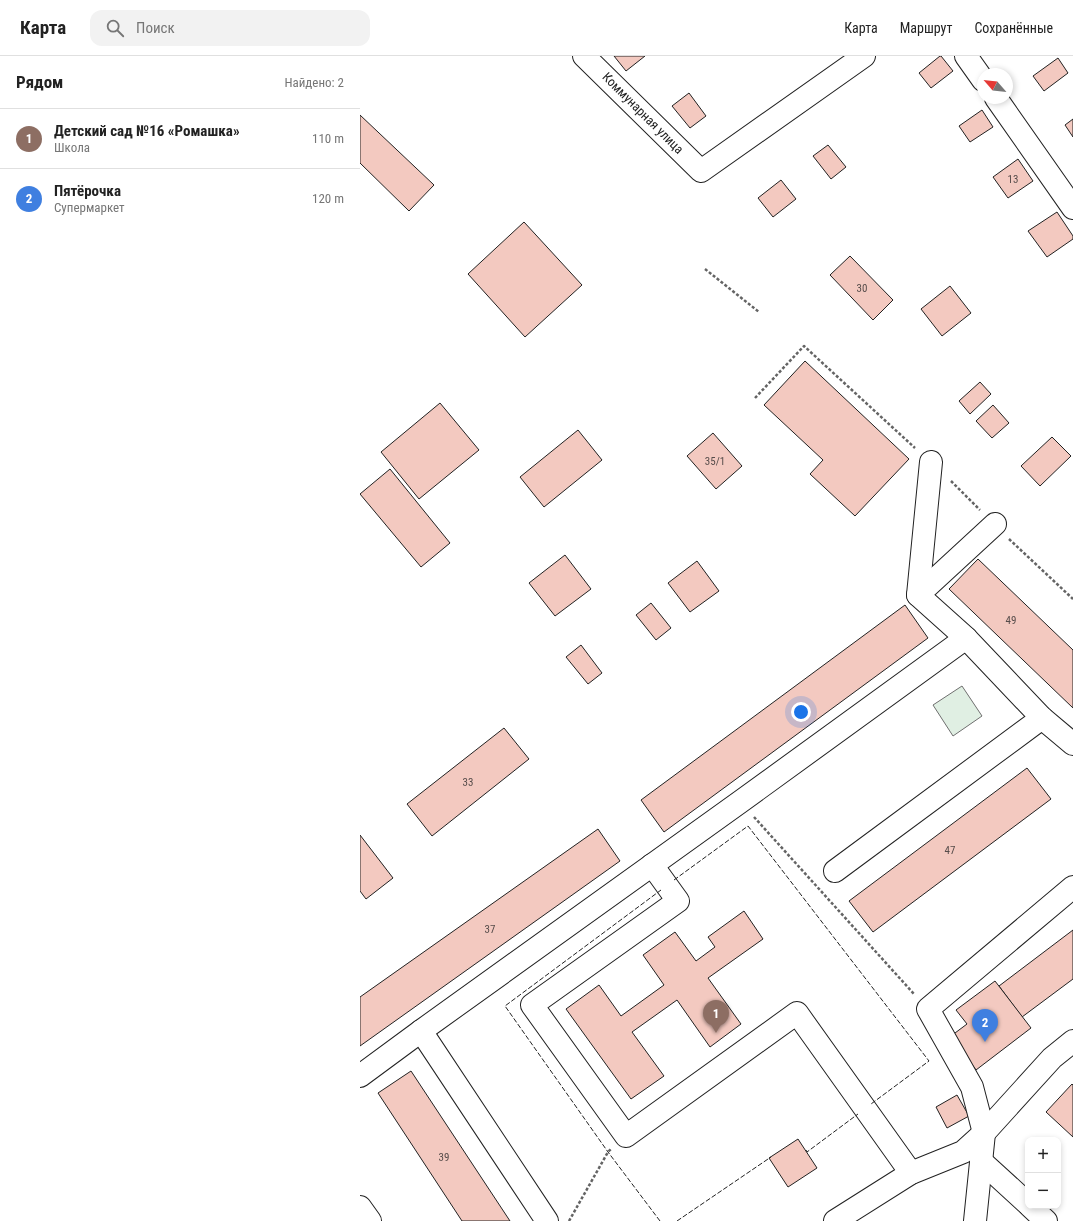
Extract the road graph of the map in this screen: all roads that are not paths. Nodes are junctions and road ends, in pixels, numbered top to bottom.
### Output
1 (584, 56) edge
2 (864, 56) edge
3 (966, 56) edge
4 (977, 72) edge
5 (1000, 104) edge
6 (1073, 208) edge
7 (931, 462) dead end
8 (994, 524) dead end
9 (918, 595) junction
10 (966, 638) junction
11 (1042, 718) junction
12 (1073, 744) edge
13 (652, 865) junction
14 (835, 871) dead end
15 (1073, 887) edge
16 (421, 1031) junction
17 (1071, 1046) edge
18 (360, 1076) edge
19 (984, 1133) junction
20 (981, 1161) junction
21 (911, 1173) junction
22 (1025, 1201) edge
23 (360, 1207) edge
24 (1033, 1209) edge
25 (370, 1221) edge
26 (547, 1221) edge
27 (835, 1221) edge
28 (975, 1221) edge
29 (1046, 1221) edge

1 - 2 street, Коммунарная улица
3 - 4 street
5 - 6 street
7 - 9 street
8 - 9 street
9 - 10 street
10 - 11 street
10 - 13 street
11 - 12 street
11 - 14 street
13 - 16 street
13 - 21 street
15 - 19 street
16 - 18 street
16 - 26 street
17 - 19 street
19 - 20 street
19 - 21 street
20 - 22 street
20 - 28 street
21 - 27 street
23 - 25 street
24 - 29 street

